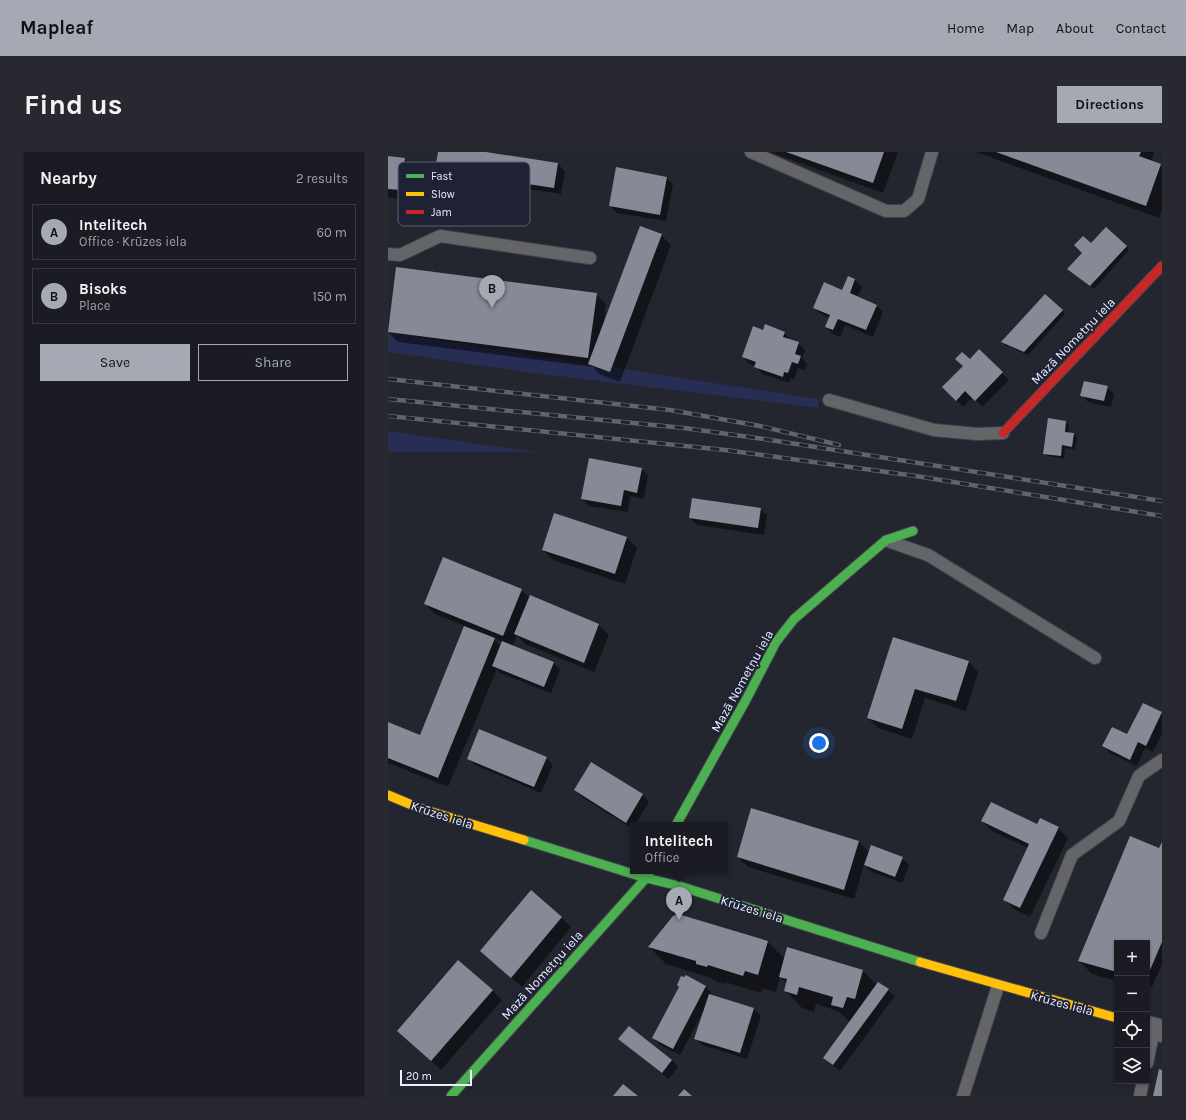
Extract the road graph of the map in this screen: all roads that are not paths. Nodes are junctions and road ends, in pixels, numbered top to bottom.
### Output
1 (751, 152) edge
2 (932, 152) edge
3 (388, 254) edge
4 (590, 258) dead end
5 (1162, 266) edge
6 (829, 400) dead end
7 (1003, 433) joint
8 (913, 531) dead end
9 (886, 540) junction
10 (1095, 658) dead end
11 (1162, 760) edge
12 (388, 795) edge
13 (678, 822) edge
14 (630, 870) edge
15 (648, 875) edge
16 (1041, 933) dead end
17 (998, 986) junction
18 (1114, 1017) edge
19 (1154, 1029) edge
20 (1150, 1048) edge
21 (1142, 1084) edge
22 (451, 1096) edge
23 (963, 1096) edge
24 (1140, 1096) edge

1 - 2 lane
3 - 4 lane
5 - 7 street, Mazā Nometņu iela
6 - 7 lane
8 - 9 street, Mazā Nometņu iela
9 - 10 lane
9 - 13 street, Mazā Nometņu iela
11 - 16 lane
12 - 14 street, Krūzes iela
15 - 17 street, Krūzes iela
15 - 22 street, Mazā Nometņu iela
17 - 18 street, Krūzes iela
17 - 23 lane
19 - 20 lane
21 - 24 lane

